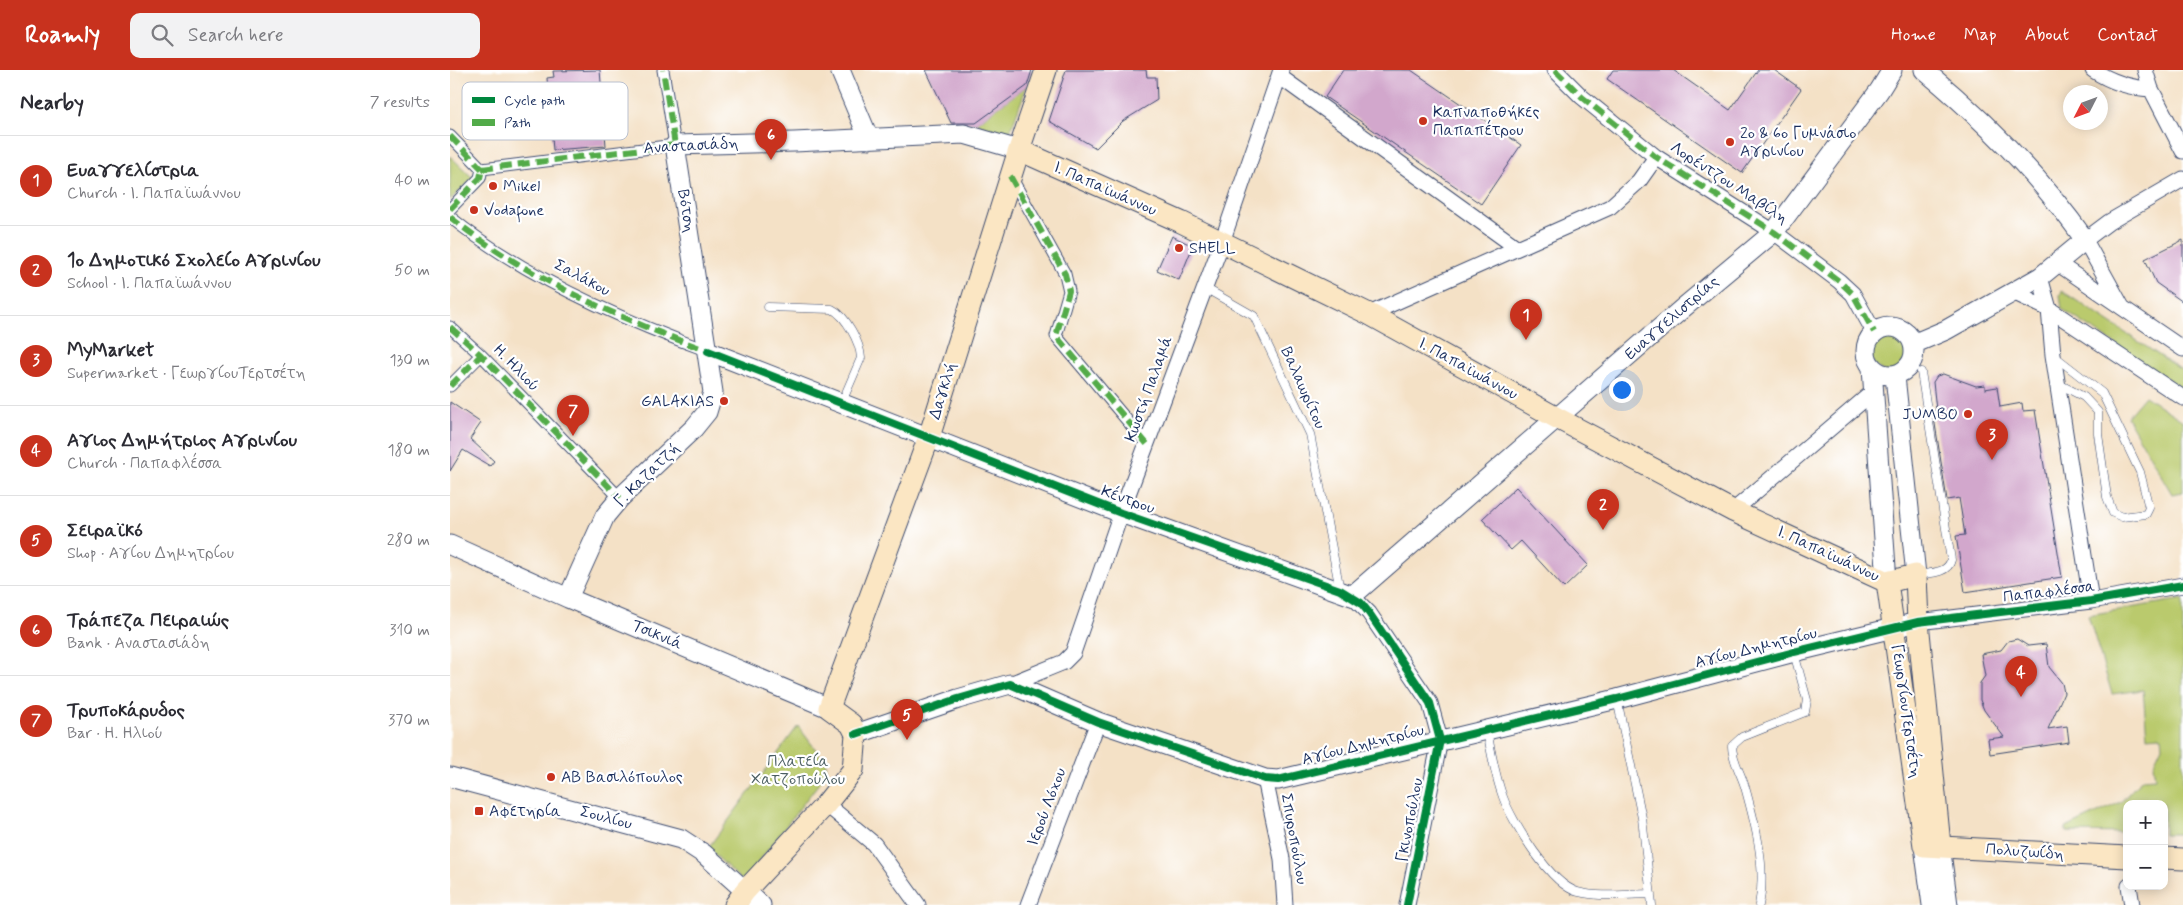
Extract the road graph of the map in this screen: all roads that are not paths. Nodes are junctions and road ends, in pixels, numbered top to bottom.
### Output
1 (663, 70) edge
2 (840, 70) edge
3 (1046, 70) edge
4 (1555, 70) edge
5 (1892, 70) edge
6 (1924, 70) edge
7 (2094, 70) edge
8 (2144, 70) edge
9 (1280, 73) edge
10 (2151, 89) junction
11 (450, 136) edge
12 (868, 139) junction
13 (675, 145) junction
14 (1018, 150) junction
15 (2183, 151) edge
16 (1656, 157) junction
17 (482, 168) junction
18 (1010, 176) junction
19 (2183, 179) edge
20 (450, 209) edge
21 (450, 217) edge
22 (1774, 232) junction
23 (2085, 240) junction
24 (1222, 242) junction
25 (1516, 247) junction
26 (2057, 262) junction
27 (2040, 277) junction
28 (1205, 288) junction
29 (2013, 292) junction
30 (768, 307) dead end
31 (2122, 307) junction
32 (2049, 310) junction
33 (1369, 314) junction
34 (450, 327) edge
35 (1874, 332) junction
36 (1913, 344) junction
37 (2183, 349) edge
38 (708, 351) junction
39 (482, 355) junction
40 (2053, 355) junction
41 (1872, 368) junction
42 (1921, 372) dead end
43 (1895, 376) junction
44 (2057, 383) junction
45 (450, 386) edge
46 (1874, 391) junction
47 (2183, 398) edge
48 (842, 402) junction
49 (1557, 418) junction
50 (929, 437) junction
51 (1147, 444) junction
52 (620, 498) junction
53 (1733, 511) junction
54 (1122, 513) junction
55 (450, 545) edge
56 (1916, 575) junction
57 (1887, 582) junction
58 (2183, 585) edge
59 (1346, 593) junction
60 (568, 598) junction
61 (2091, 601) junction
62 (1918, 622) junction
63 (1894, 628) junction
64 (1794, 652) junction
65 (1010, 684) junction
66 (1617, 699) junction
67 (829, 708) junction
68 (1098, 722) junction
69 (1487, 728) junction
70 (856, 734) junction
71 (1440, 740) junction
72 (450, 777) edge
73 (1265, 779) junction
74 (826, 804) junction
75 (1932, 846) junction
76 (2168, 858) edge
77 (2183, 859) edge
78 (2123, 862) edge
79 (2130, 890) edge
80 (1650, 894) junction
81 (740, 898) edge
82 (761, 905) edge
83 (918, 905) edge
84 (1028, 905) edge
85 (1285, 905) edge
86 (1407, 905) edge
87 (1652, 905) edge
88 (1759, 905) edge
89 (1932, 905) edge
90 (1948, 905) edge
91 (2132, 905) edge

1 - 13 street, Βότση
2 - 12 street
3 - 14 main road, Δαγκλή
4 - 16 street, Λορέντζου Μαβίλη
5 - 22 street, Ευαγγελιστρίας
6 - 23 street
7 - 10 street
8 - 10 street
9 - 24 street, Κωστή Παλαμά
9 - 25 street
10 - 15 street
11 - 17 street
12 - 13 street, Αναστασιάδη
12 - 14 street, Αναστασιάδη
13 - 17 street, Αναστασιάδη
13 - 38 street, Βότση
14 - 18 main road, Δαγκλή
14 - 24 main road, Ι. Παπαϊωάννου
16 - 22 street, Λορέντζου Μαβίλη
16 - 25 street
17 - 20 street
18 - 50 main road, Δαγκλή
18 - 51 street
19 - 23 street
21 - 38 street, Σαλάκου
22 - 35 street, Λορέντζου Μαβίλη
22 - 49 street, Ευαγγελιστρίας
23 - 26 street
23 - 31 street
24 - 28 street, Κωστή Παλαμά
24 - 33 main road, Ι. Παπαϊωάννου
25 - 33 street
26 - 27 street
26 - 31 street
27 - 29 street
27 - 32 street
28 - 51 street, Κωστή Παλαμά
28 - 59 lane, Βαλαωρίτου
29 - 32 street
29 - 36 street
30 - 48 lane
31 - 37 street
32 - 40 street
32 - 47 street
33 - 49 main road, Ι. Παπαϊωάννου
34 - 39 street, Η. Ηλιού
35 - 36 street
35 - 41 street
36 - 43 street
38 - 48 street, Κέντρου
38 - 52 street, Γ. Καζατζή
39 - 45 street
39 - 52 street, Η. Ηλιού
40 - 44 street
40 - 44 lane
41 - 43 street
41 - 46 street, ΓεωργίουΤερτσέτη
42 - 56 lane
43 - 56 street, ΓεωργίουΤερτσέτη
44 - 61 street
46 - 53 street
46 - 57 street, ΓεωργίουΤερτσέτη
48 - 50 street, Κέντρου
49 - 53 main road, Ι. Παπαϊωάννου
49 - 59 street, Ευαγγελιστρίας
50 - 54 street, Κέντρου
50 - 67 main road, Δαγκλή
51 - 54 street, Κωστή Παλαμά
52 - 60 street, Γ. Καζατζή
53 - 57 main road, Ι. Παπαϊωάννου
54 - 59 street, Κέντρου
54 - 65 street, Κωστή Παλαμά
55 - 60 street, Τσικνιά
56 - 57 main road, Ι. Παπαϊωάννου
56 - 62 main road, ΓεωργίουΤερτσέτη
57 - 63 main road, ΓεωργίουΤερτσέτη
58 - 61 street, Παπαφλέσσα
59 - 71 street, Κέντρου
60 - 67 street, Τσικνιά
61 - 62 street, Παπαφλέσσα
62 - 63 street, Αγίου Δημητρίου
62 - 75 main road, ΓεωργίουΤερτσέτη
63 - 64 street, Αγίου Δημητρίου
63 - 75 main road, ΓεωργίουΤερτσέτη
64 - 66 street, Αγίου Δημητρίου
64 - 88 lane
65 - 68 street, Αγίου Δημητρίου
65 - 70 street
66 - 69 street, Αγίου Δημητρίου
66 - 80 lane
67 - 70 main road, Τσικνιά
68 - 73 street, Αγίου Δημητρίου
68 - 84 street, Ιερού Λόχου
69 - 71 street, Αγίου Δημητρίου
69 - 80 lane
70 - 74 main road
71 - 73 street, Αγίου Δημητρίου
71 - 86 street, Γκινοπούλου
72 - 81 street, Σουλίου
73 - 85 street, Σπυροπούλου
74 - 81 main road
74 - 83 street
75 - 78 main road, Πολυζωίδη
75 - 89 street, ΓεωργίουΤερτσέτη
75 - 90 street, ΓεωργίουΤερτσέτη
76 - 77 main road
79 - 91 street
80 - 87 lane
81 - 82 street, Σουλίου

